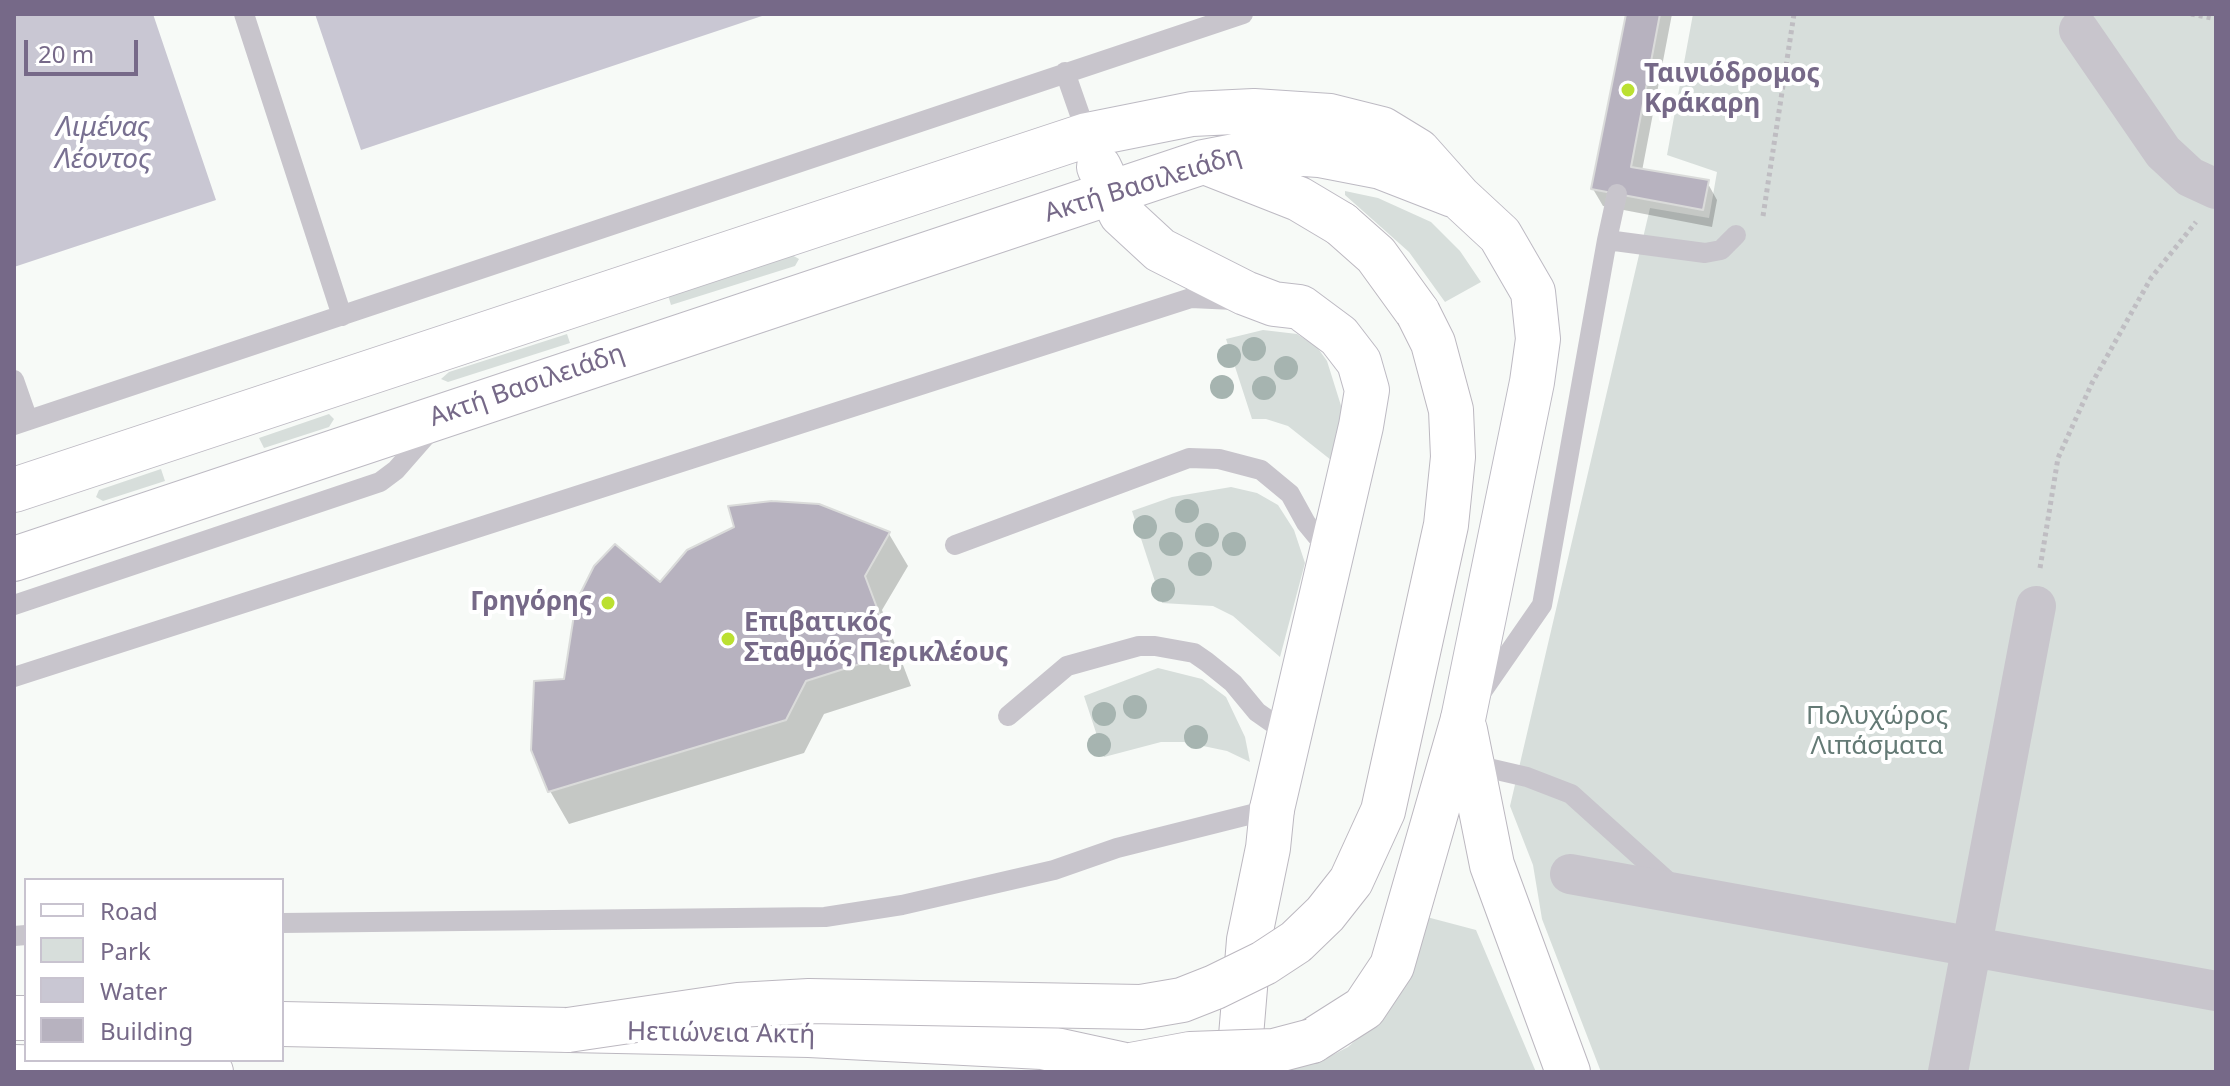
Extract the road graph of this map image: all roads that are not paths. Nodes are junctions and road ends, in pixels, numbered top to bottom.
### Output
1 (244, 14) edge
2 (1243, 14) edge
3 (2079, 30) dead end
4 (1065, 72) junction
5 (1087, 135) junction
6 (1203, 162) junction
7 (1109, 193) junction
8 (1617, 194) dead end
9 (1459, 197) junction
10 (2207, 204) edge
11 (1736, 235) dead end
12 (1607, 240) junction
13 (1274, 304) junction
14 (342, 316) junction
15 (14, 380) edge
16 (447, 413) junction
17 (21, 423) edge
18 (14, 490) edge
19 (955, 545) dead end
20 (1329, 551) junction
21 (14, 559) edge
22 (14, 605) edge
23 (2036, 606) road end
24 (14, 677) edge
25 (1008, 716) dead end
26 (1463, 719) junction
27 (1287, 733) junction
28 (1471, 764) junction
29 (1272, 809) junction
30 (1570, 874) dead end
31 (1682, 894) junction
32 (284, 923) edge
33 (1972, 945) junction
34 (2216, 991) edge
35 (284, 1024) edge
36 (568, 1030) junction
37 (14, 1067) edge
38 (1144, 1069) edge
39 (211, 1072) edge
40 (1238, 1072) edge
41 (1568, 1072) edge
42 (1948, 1072) edge

1 - 14 lane
2 - 4 lane
3 - 10 street
4 - 5 lane
4 - 14 lane
5 - 7 street
5 - 9 street, Ακτή Βασιλειάδη
5 - 18 street, Ακτή Βασιλειάδη
6 - 7 street, Ακτή Βασιλειάδη
6 - 9 street, Ακτή Βασιλειάδη
6 - 36 street, bridge
7 - 13 street
7 - 16 street, Ακτή Βασιλειάδη
8 - 12 lane
9 - 26 street
11 - 12 lane
12 - 26 lane
13 - 20 street
13 - 24 lane
14 - 17 lane
15 - 17 lane
16 - 21 street, Ακτή Βασιλειάδη
16 - 22 lane
19 - 20 lane
20 - 27 street
23 - 33 street
25 - 27 lane
26 - 28 street
26 - 38 street, bridge
27 - 29 street
28 - 31 lane
28 - 41 street
29 - 32 lane
29 - 40 street
30 - 31 street
31 - 33 street
33 - 34 street
33 - 42 street
35 - 36 street, Ηετιώνεια Ακτή
36 - 38 street, Ηετιώνεια Ακτή, bridge
37 - 39 street

